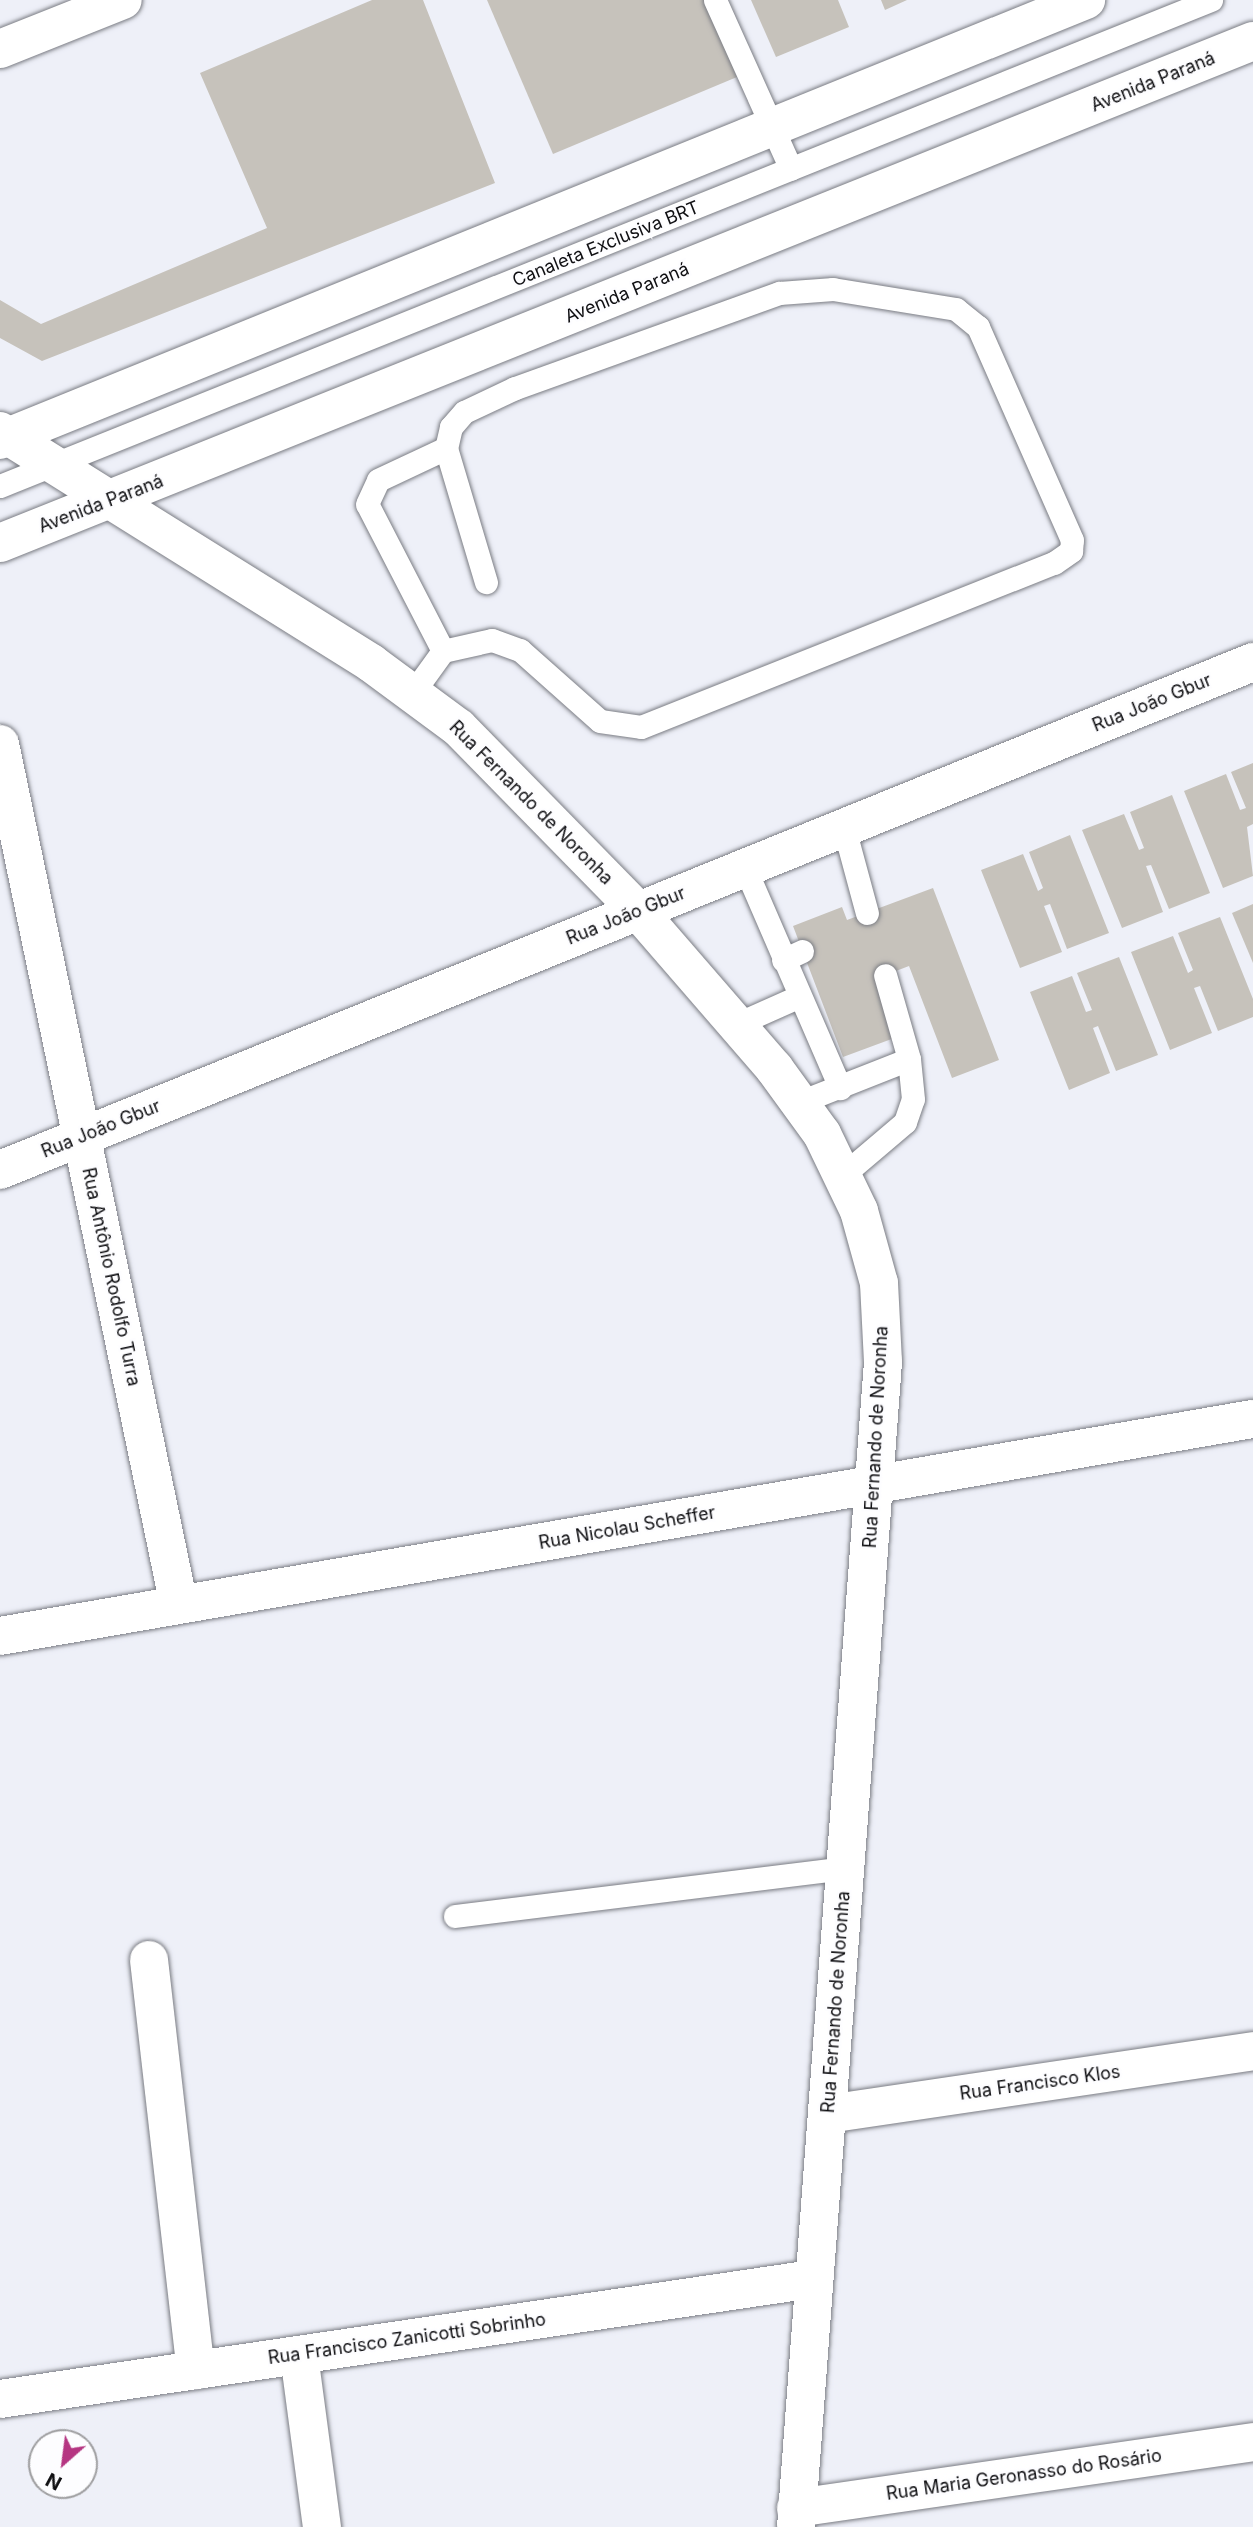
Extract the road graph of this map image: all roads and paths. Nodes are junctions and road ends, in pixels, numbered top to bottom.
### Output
1 (123, 0) edge
2 (715, 0) edge
3 (1086, 0) edge
4 (1211, 0) edge
5 (1253, 41) edge
6 (0, 49) edge
7 (769, 128) junction
8 (791, 169) junction
9 (3, 436) edge
10 (446, 448) junction
11 (51, 465) junction
12 (0, 486) edge
13 (107, 502) junction
14 (0, 543) edge
15 (486, 582) dead end
16 (443, 651) junction
17 (1253, 662) edge
18 (414, 691) junction
19 (0, 744) edge
20 (844, 828) junction
21 (746, 868) junction
22 (638, 911) junction
23 (867, 913) dead end
24 (885, 975) dead end
25 (798, 997) junction
26 (737, 1024) junction
27 (909, 1059) junction
28 (840, 1088) junction
29 (800, 1102) junction
30 (82, 1137) junction
31 (0, 1170) edge
32 (844, 1174) junction
33 (1253, 1419) edge
34 (874, 1485) junction
35 (179, 1605) junction
36 (0, 1636) edge
37 (845, 1868) junction
38 (455, 1916) dead end
39 (149, 1960) dead end
40 (1253, 2051) edge
41 (828, 2114) junction
42 (813, 2279) junction
43 (299, 2355) junction
44 (196, 2370) junction
45 (0, 2399) edge
46 (1253, 2442) edge
47 (796, 2518) edge
48 (322, 2527) edge

1 - 6 street
2 - 7 lane
3 - 7 street
4 - 8 lane, Canaleta Exclusiva BRT
5 - 13 street, Avenida Paraná
7 - 8 lane
7 - 9 street
8 - 11 lane, Canaleta Exclusiva BRT
9 - 11 street, Rua Fernando de Noronha
10 - 15 lane
10 - 16 lane
10 - 16 lane
11 - 12 lane, Canaleta Exclusiva BRT
11 - 13 street, Rua Fernando de Noronha
13 - 14 street, Avenida Paraná
13 - 18 street, Rua Fernando de Noronha
16 - 18 lane
17 - 20 street, Rua João Gbur
18 - 22 street, Rua Fernando de Noronha
19 - 30 street, Rua Antônio Rodolfo Turra
20 - 21 street, Rua João Gbur
20 - 23 lane
21 - 22 street, Rua João Gbur
21 - 25 lane
22 - 26 street, Rua Fernando de Noronha
22 - 30 street, Rua João Gbur
24 - 27 lane
25 - 26 lane
25 - 28 lane
26 - 29 street, Rua Fernando de Noronha
27 - 28 lane
27 - 32 lane
28 - 29 lane
29 - 32 street, Rua Fernando de Noronha
30 - 31 street, Rua João Gbur
30 - 35 street, Rua Antônio Rodolfo Turra
32 - 34 street, Rua Fernando de Noronha
33 - 34 street, Rua Nicolau Scheffer
34 - 35 street, Rua Nicolau Scheffer
34 - 37 street, Rua Fernando de Noronha
35 - 36 street, Rua Nicolau Scheffer
37 - 38 lane
37 - 41 street, Rua Fernando de Noronha
39 - 44 street
40 - 41 street, Rua Francisco Klos
41 - 42 street, Rua Fernando de Noronha
42 - 43 street, Rua Francisco Zanicotti Sobrinho
42 - 47 street, Rua Fernando de Noronha
43 - 44 street, Rua Francisco Zanicotti Sobrinho
43 - 48 street
44 - 45 street, Rua Francisco Zanicotti Sobrinho
46 - 47 street, Rua Maria Geronasso do Rosário

